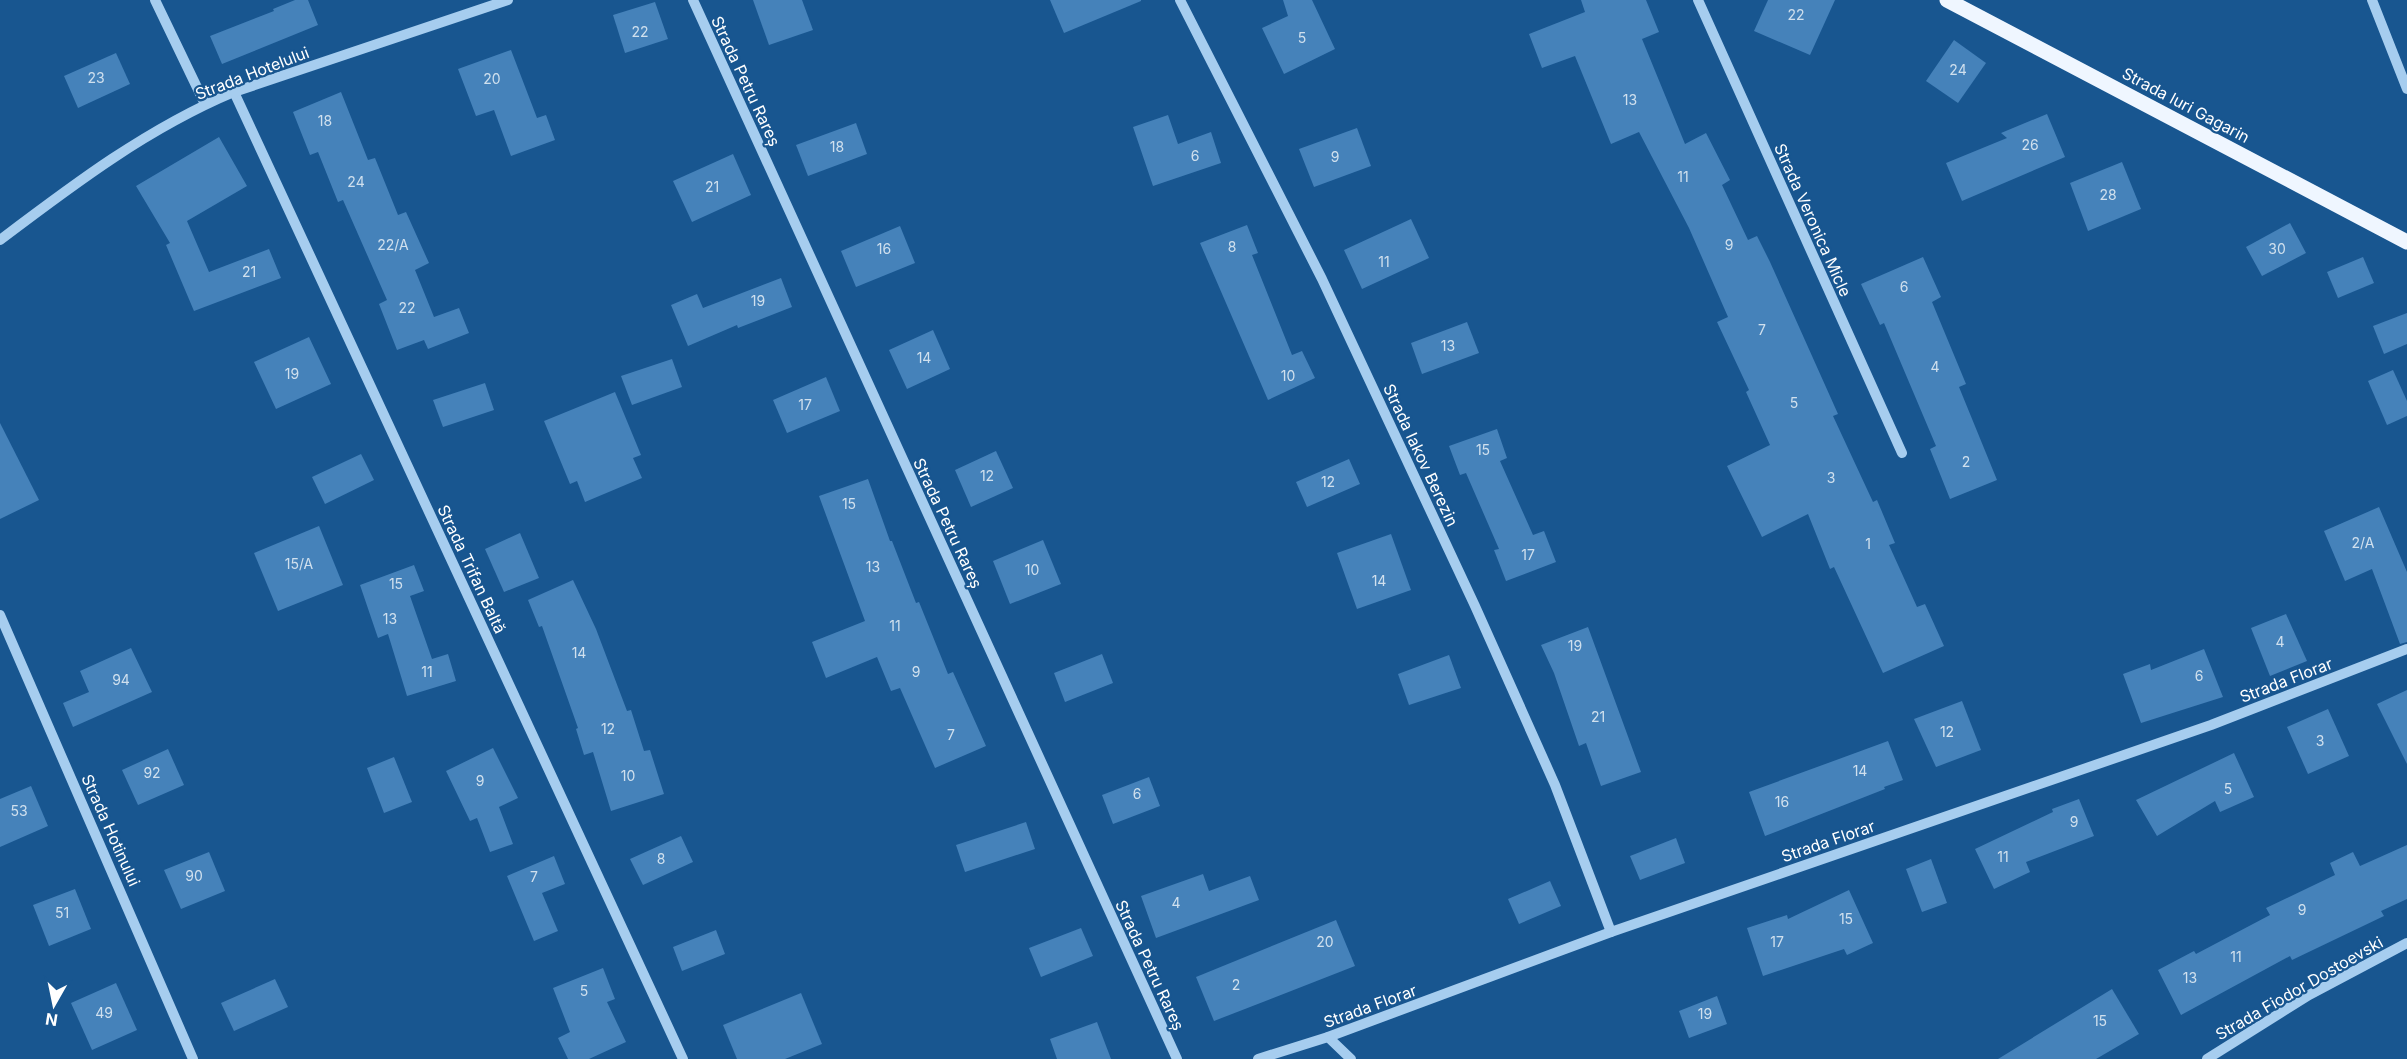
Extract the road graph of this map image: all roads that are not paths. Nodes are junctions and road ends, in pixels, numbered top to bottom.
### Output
1 (155, 0) edge
2 (508, 0) edge
3 (693, 0) edge
4 (1180, 0) edge
5 (1698, 0) edge
6 (1947, 0) edge
7 (2372, 0) edge
8 (2407, 89) edge
9 (234, 92) junction
10 (205, 104) junction
11 (0, 240) edge
12 (2407, 242) edge
13 (1902, 453) dead end
14 (0, 615) edge
15 (2407, 649) edge
16 (1611, 933) junction
17 (2407, 943) edge
18 (1328, 1037) junction
19 (194, 1059) edge
20 (683, 1059) edge
21 (1177, 1059) edge
22 (1258, 1059) edge
23 (1351, 1059) edge
24 (2207, 1059) edge

1 - 10 street
2 - 9 street, Strada Hotelului
3 - 21 street, Strada Petru Rareș
4 - 16 street, Strada Iakov Berezin
5 - 13 street, Strada Veronica Micle
6 - 12 main road, Strada Iuri Gagarin
7 - 8 street
9 - 10 street, Strada Hotelului
9 - 20 street, Strada Trifan Baltă
10 - 11 street, Strada Hotelului
14 - 19 street, Strada Hotinului
15 - 16 street, Strada Florar
16 - 18 street, Strada Florar
17 - 24 street, Strada Fiodor Dostoevski
18 - 22 street, Strada Florar
18 - 23 street

